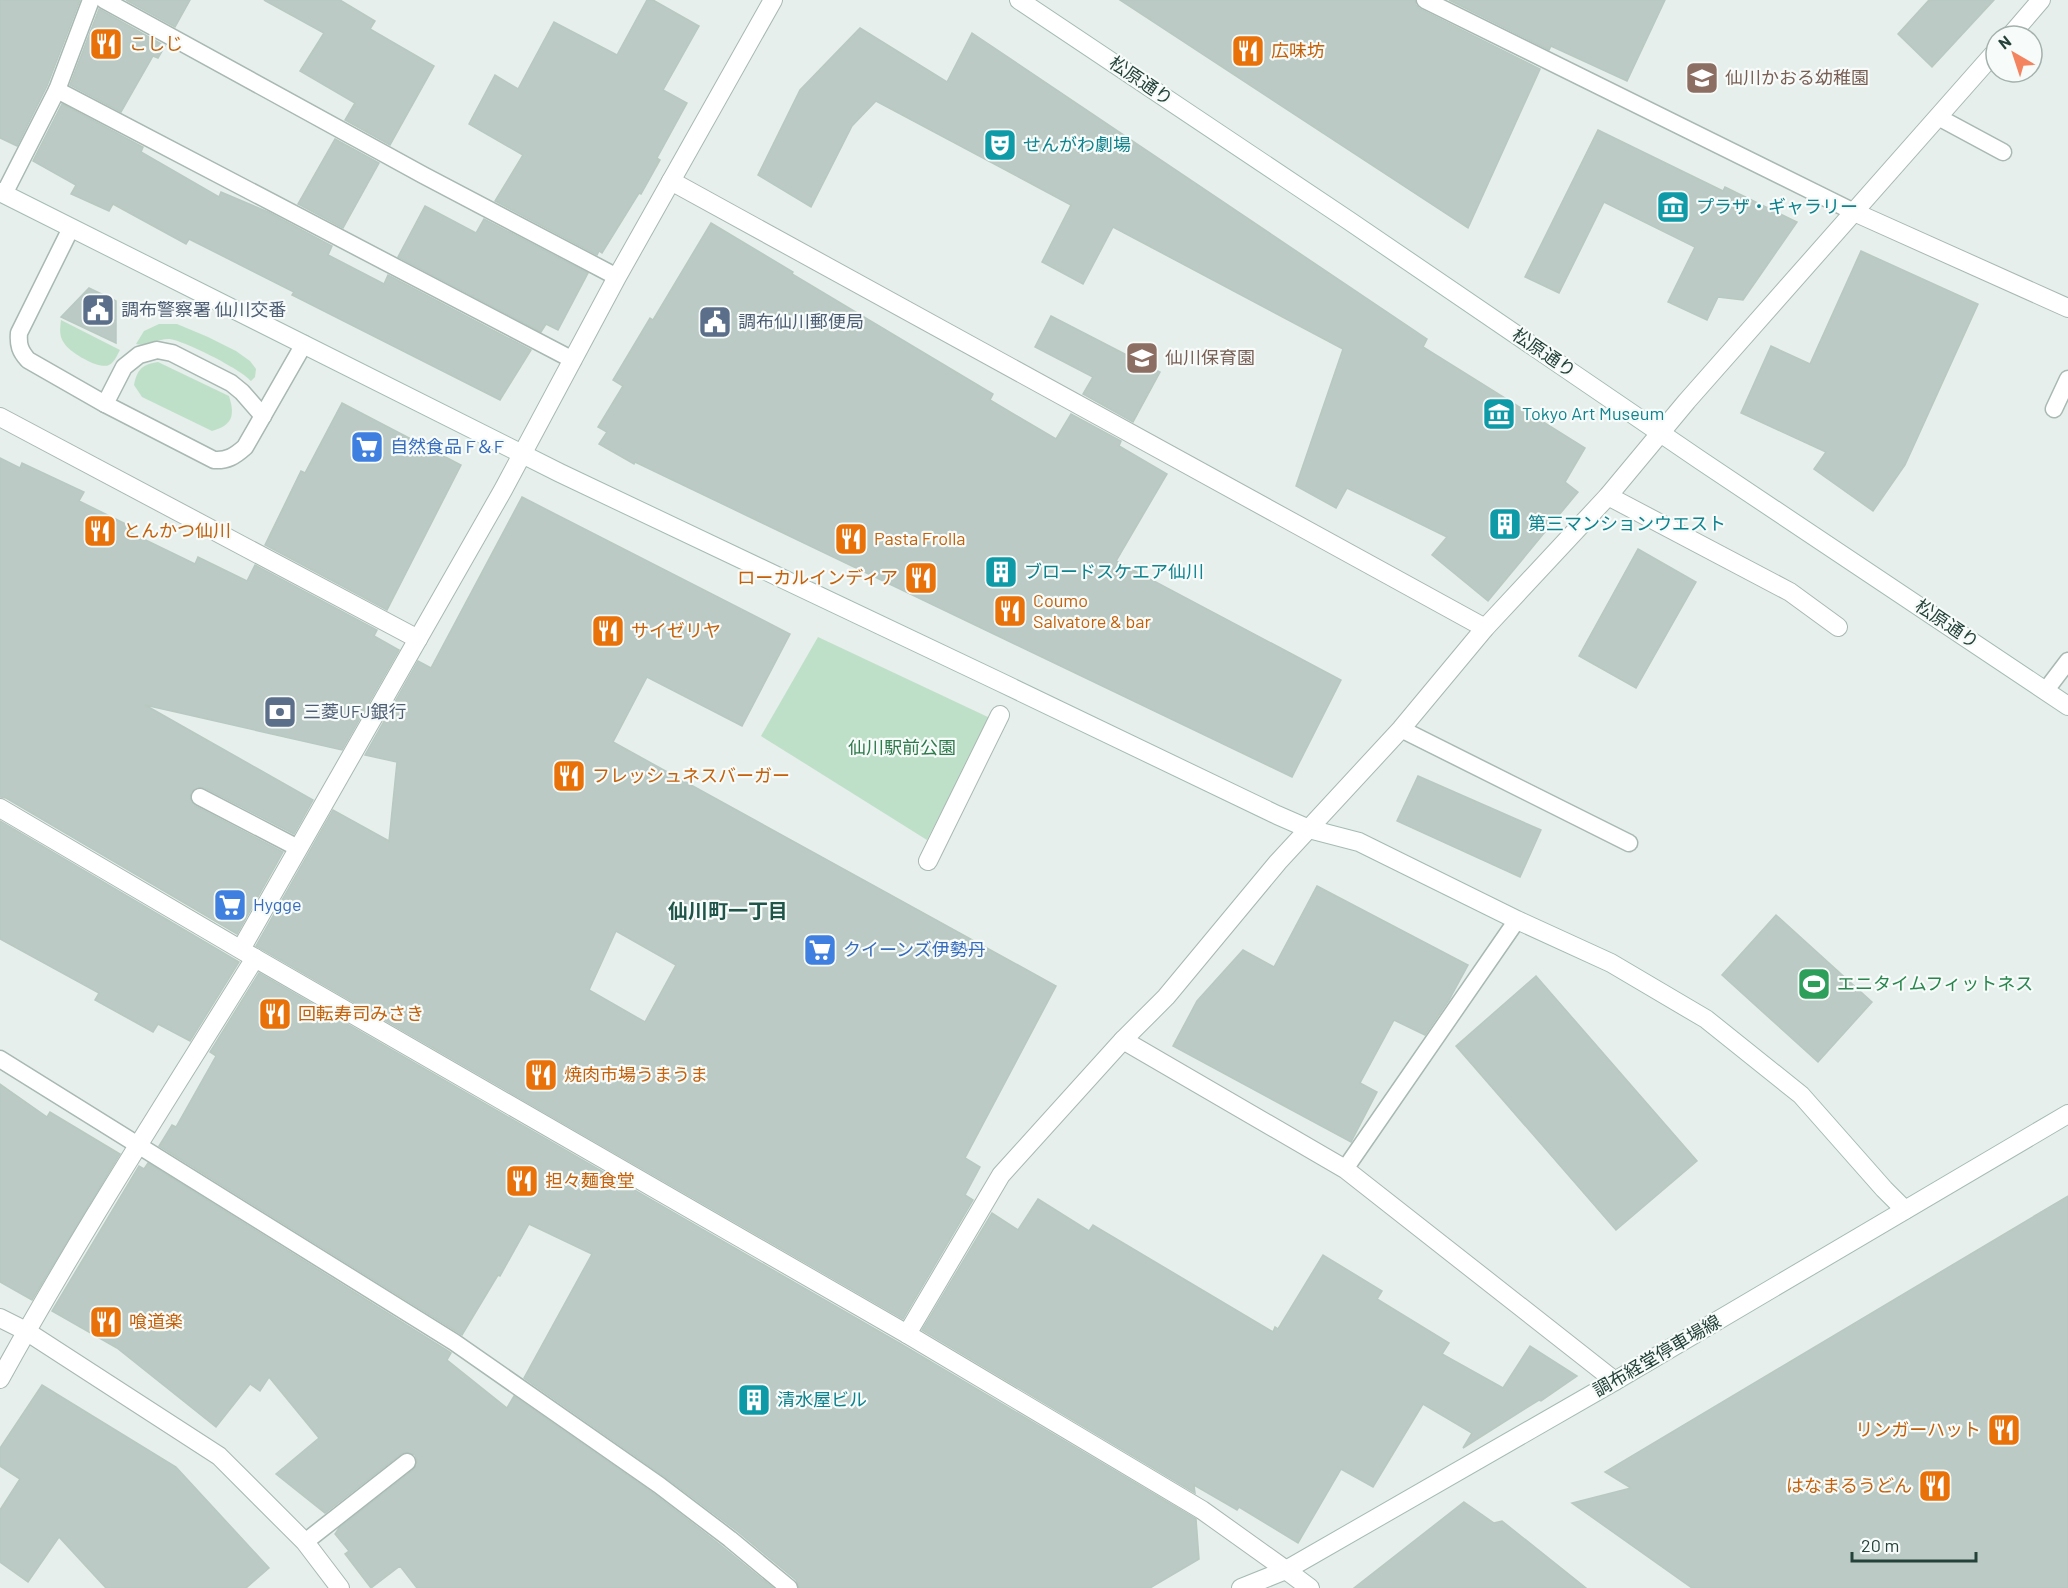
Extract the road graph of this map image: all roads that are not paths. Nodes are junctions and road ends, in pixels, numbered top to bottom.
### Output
1 (91, 0) edge
2 (104, 0) edge
3 (773, 0) edge
4 (1019, 0) edge
5 (1425, 0) edge
6 (2042, 0) edge
7 (2021, 24) edge
8 (1984, 65) edge
9 (57, 90) junction
10 (1938, 117) junction
11 (2003, 152) dead end
12 (671, 181) junction
13 (1, 196) edge
14 (1854, 212) junction
15 (71, 228) junction
16 (617, 277) junction
17 (2068, 308) edge
18 (304, 344) junction
19 (573, 360) junction
20 (2068, 379) edge
21 (105, 404) junction
22 (2054, 409) dead end
23 (263, 416) junction
24 (0, 417) edge
25 (1661, 433) junction
26 (522, 454) junction
27 (1608, 496) junction
28 (1839, 627) dead end
29 (1485, 628) junction
30 (418, 639) junction
31 (2068, 661) edge
32 (2046, 690) junction
33 (2068, 706) edge
34 (1000, 715) dead end
35 (1401, 729) junction
36 (200, 797) dead end
37 (0, 808) edge
38 (1309, 829) junction
39 (1629, 843) dead end
40 (298, 848) junction
41 (928, 861) dead end
42 (1517, 920) junction
43 (248, 953) junction
44 (1123, 1040) junction
45 (0, 1059) edge
46 (2068, 1114) edge
47 (139, 1144) junction
48 (1345, 1169) junction
49 (1905, 1210) junction
50 (0, 1318) edge
51 (26, 1331) junction
52 (907, 1334) junction
53 (0, 1379) edge
54 (1615, 1381) junction
55 (407, 1462) dead end
56 (305, 1542) junction
57 (1286, 1570) junction
58 (340, 1588) edge
59 (789, 1588) edge
60 (1241, 1588) edge
61 (1310, 1588) edge

1 - 9 lane
2 - 16 lane
3 - 12 street
4 - 25 street, 松原通り
5 - 14 lane
6 - 7 street
8 - 10 street
9 - 13 lane
9 - 19 lane
10 - 11 lane
10 - 14 street
12 - 16 street
12 - 29 street
13 - 15 street
14 - 17 street
14 - 25 street
15 - 18 street
15 - 21 lane
16 - 19 street
18 - 23 lane
18 - 26 street
19 - 26 street
20 - 22 lane
21 - 23 lane
21 - 23 lane
24 - 30 street
25 - 27 street
25 - 32 street, 松原通り
26 - 30 street
26 - 38 street
27 - 28 street
27 - 29 street
29 - 35 street
30 - 40 street
31 - 32 lane
32 - 33 street, 松原通り
34 - 41 street
35 - 38 street
35 - 39 lane
36 - 40 lane
37 - 43 street
38 - 42 street
38 - 44 street
40 - 43 street
42 - 48 lane
42 - 49 street
43 - 47 street
43 - 52 street
44 - 48 street
44 - 52 street
45 - 47 lane
46 - 49 street, 調布経堂停車場線
47 - 51 street
47 - 59 lane
48 - 54 street
49 - 54 street, 調布経堂停車場線
50 - 51 street
51 - 53 street
51 - 56 street
52 - 57 street
54 - 57 street, 調布経堂停車場線
55 - 56 lane
56 - 58 street
57 - 60 street, 調布経堂停車場線
57 - 61 street

